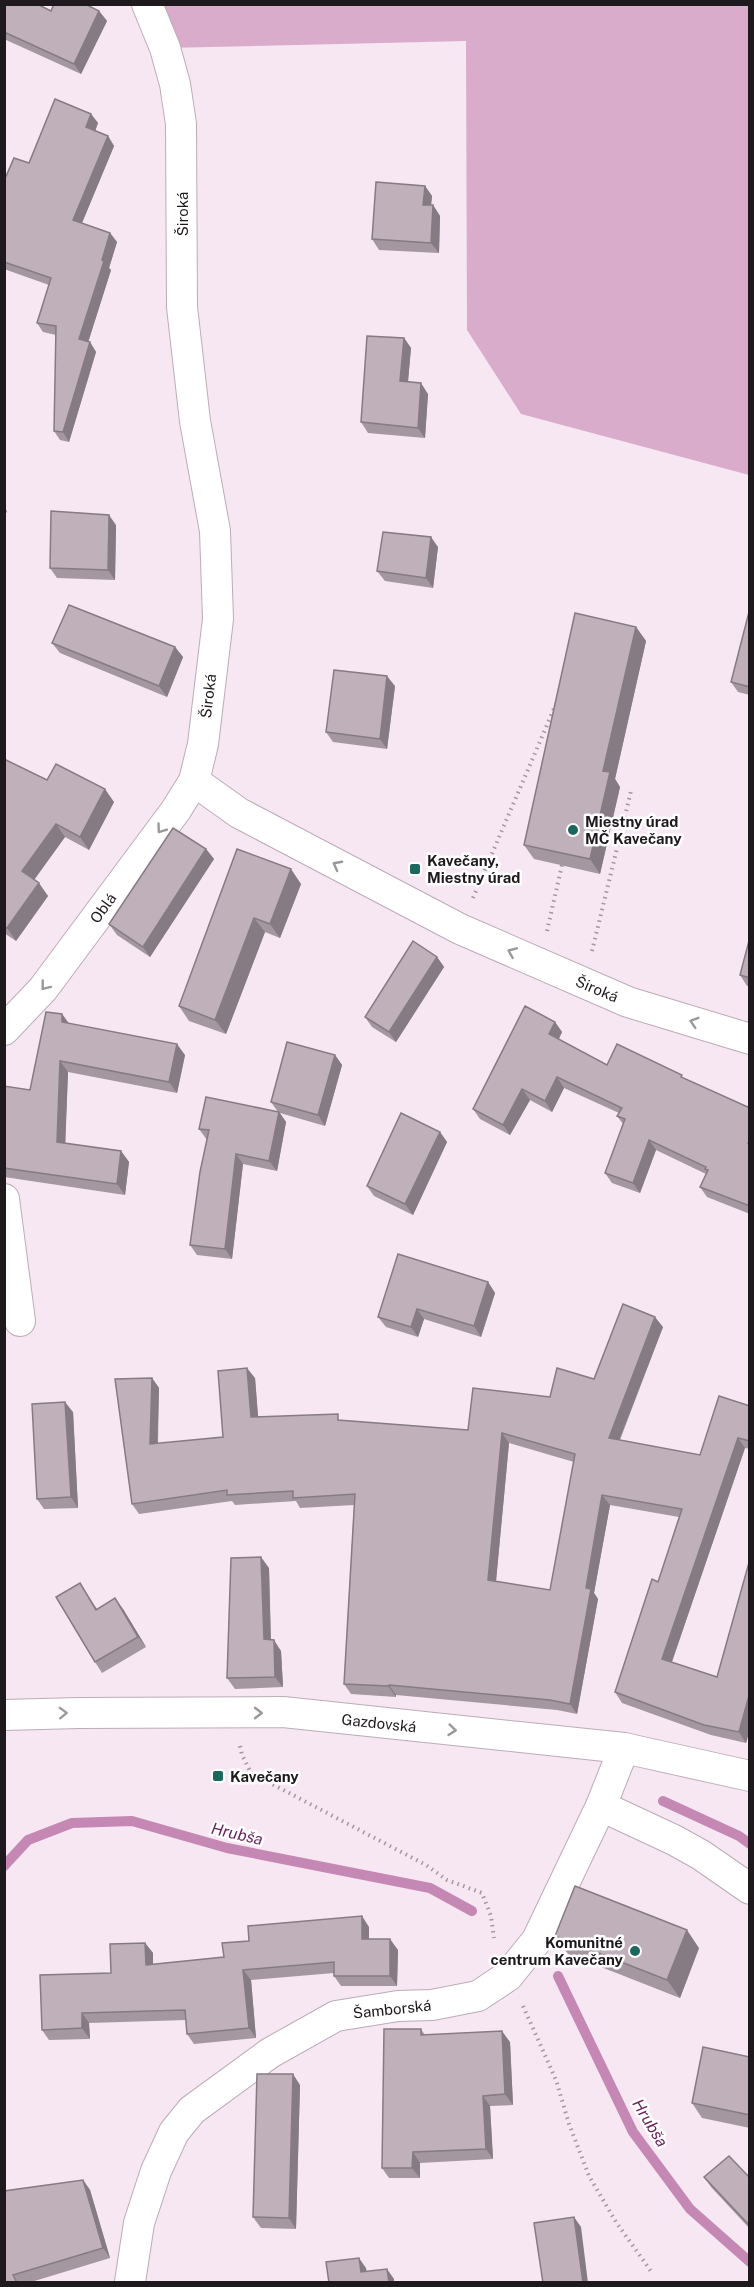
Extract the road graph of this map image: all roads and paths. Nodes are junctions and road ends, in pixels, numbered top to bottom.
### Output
1 (147, 4) edge
2 (559, 696) edge
3 (194, 781) junction
4 (631, 791) dead end
5 (562, 865) edge
6 (460, 929) junction
7 (539, 964) junction
8 (584, 983) junction
9 (4, 1030) edge
10 (750, 1039) edge
11 (4, 1199) edge
12 (20, 1321) dead end
13 (232, 1713) junction
14 (4, 1715) edge
15 (624, 1748) junction
16 (750, 1776) edge
17 (602, 1806) junction
18 (750, 1889) edge
19 (495, 1943) dead end
20 (508, 1976) junction
21 (653, 2274) dead end
22 (130, 2283) edge

1 - 3 street, Široká
2 - 6 path
6 -> 3 street, Široká
3 -> 9 street, Oblá
4 - 8 path
5 - 7 path
7 -> 6 street, Široká
7 - 8 street, Široká
10 -> 8 street, Široká
11 - 12 street
14 -> 13 street, Gazdovská
13 -> 15 street, Gazdovská
13 - 19 path
15 - 16 street, Gazdovská
15 - 17 street, Šamborská
17 - 18 street
17 - 20 street, Šamborská
20 - 21 path
20 - 22 street, Šamborská

